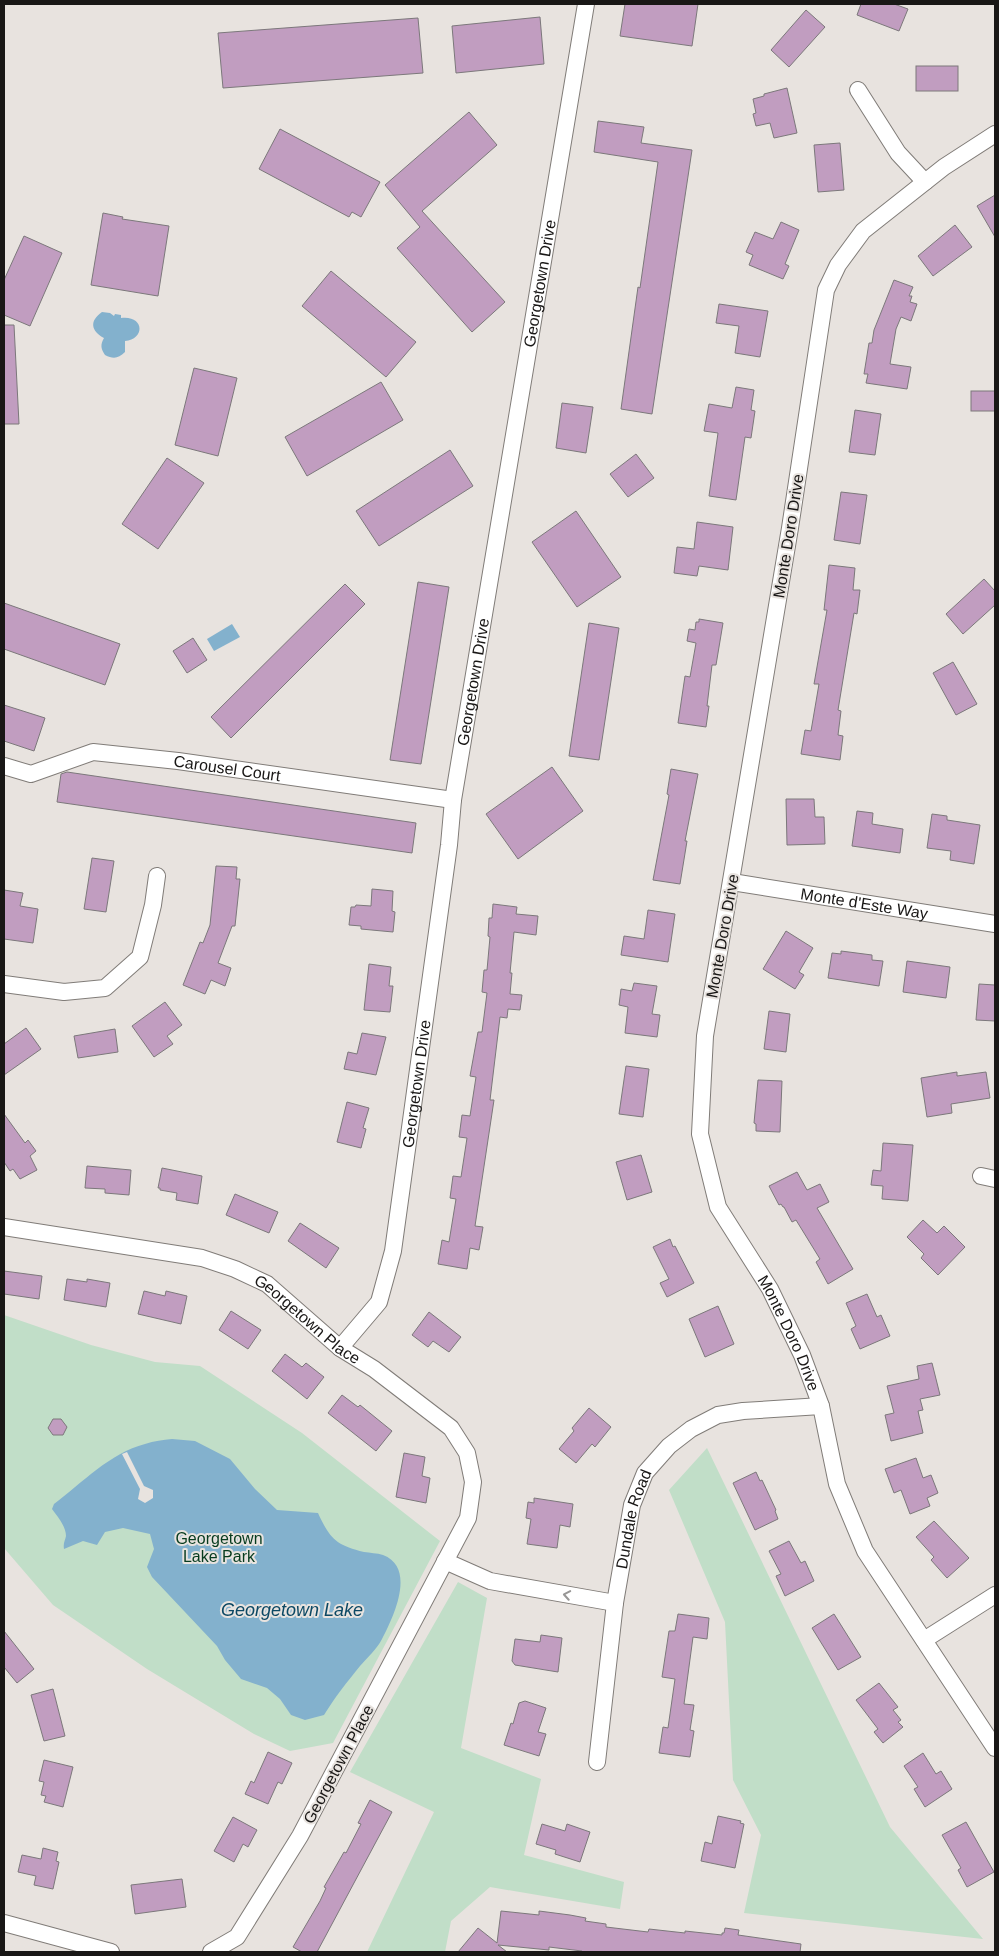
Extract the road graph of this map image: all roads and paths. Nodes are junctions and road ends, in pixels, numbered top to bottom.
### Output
1 (586, 4) edge
2 (858, 90) dead end
3 (995, 134) edge
4 (925, 182) junction
5 (4, 766) edge
6 (453, 800) junction
7 (157, 876) dead end
8 (732, 882) junction
9 (995, 924) edge
10 (4, 984) edge
11 (4, 1227) edge
12 (340, 1348) junction
13 (821, 1406) junction
14 (445, 1561) junction
15 (995, 1595) edge
16 (616, 1603) junction
17 (924, 1640) junction
18 (995, 1748) edge
19 (597, 1762) dead end
20 (4, 1923) edge
21 (111, 1952) edge
22 (211, 1952) edge

1 - 6 street, Georgetown Drive
2 - 4 street
3 - 4 street, Monte Doro Drive
4 - 8 street, Monte Doro Drive
5 - 6 street, Carousel Court
6 - 12 street, Georgetown Drive
7 - 10 street
8 - 9 street, Monte d'Este Way
8 - 13 street, Monte Doro Drive
11 - 12 street, Georgetown Place
12 - 14 street, Georgetown Place
13 - 16 street, Dundale Road
13 - 17 street, Monte Doro Drive
16 -> 14 street
14 - 22 street, Georgetown Place
15 - 17 street
16 - 19 street, Dundale Road
17 - 18 street, Monte Doro Drive
20 - 21 street

